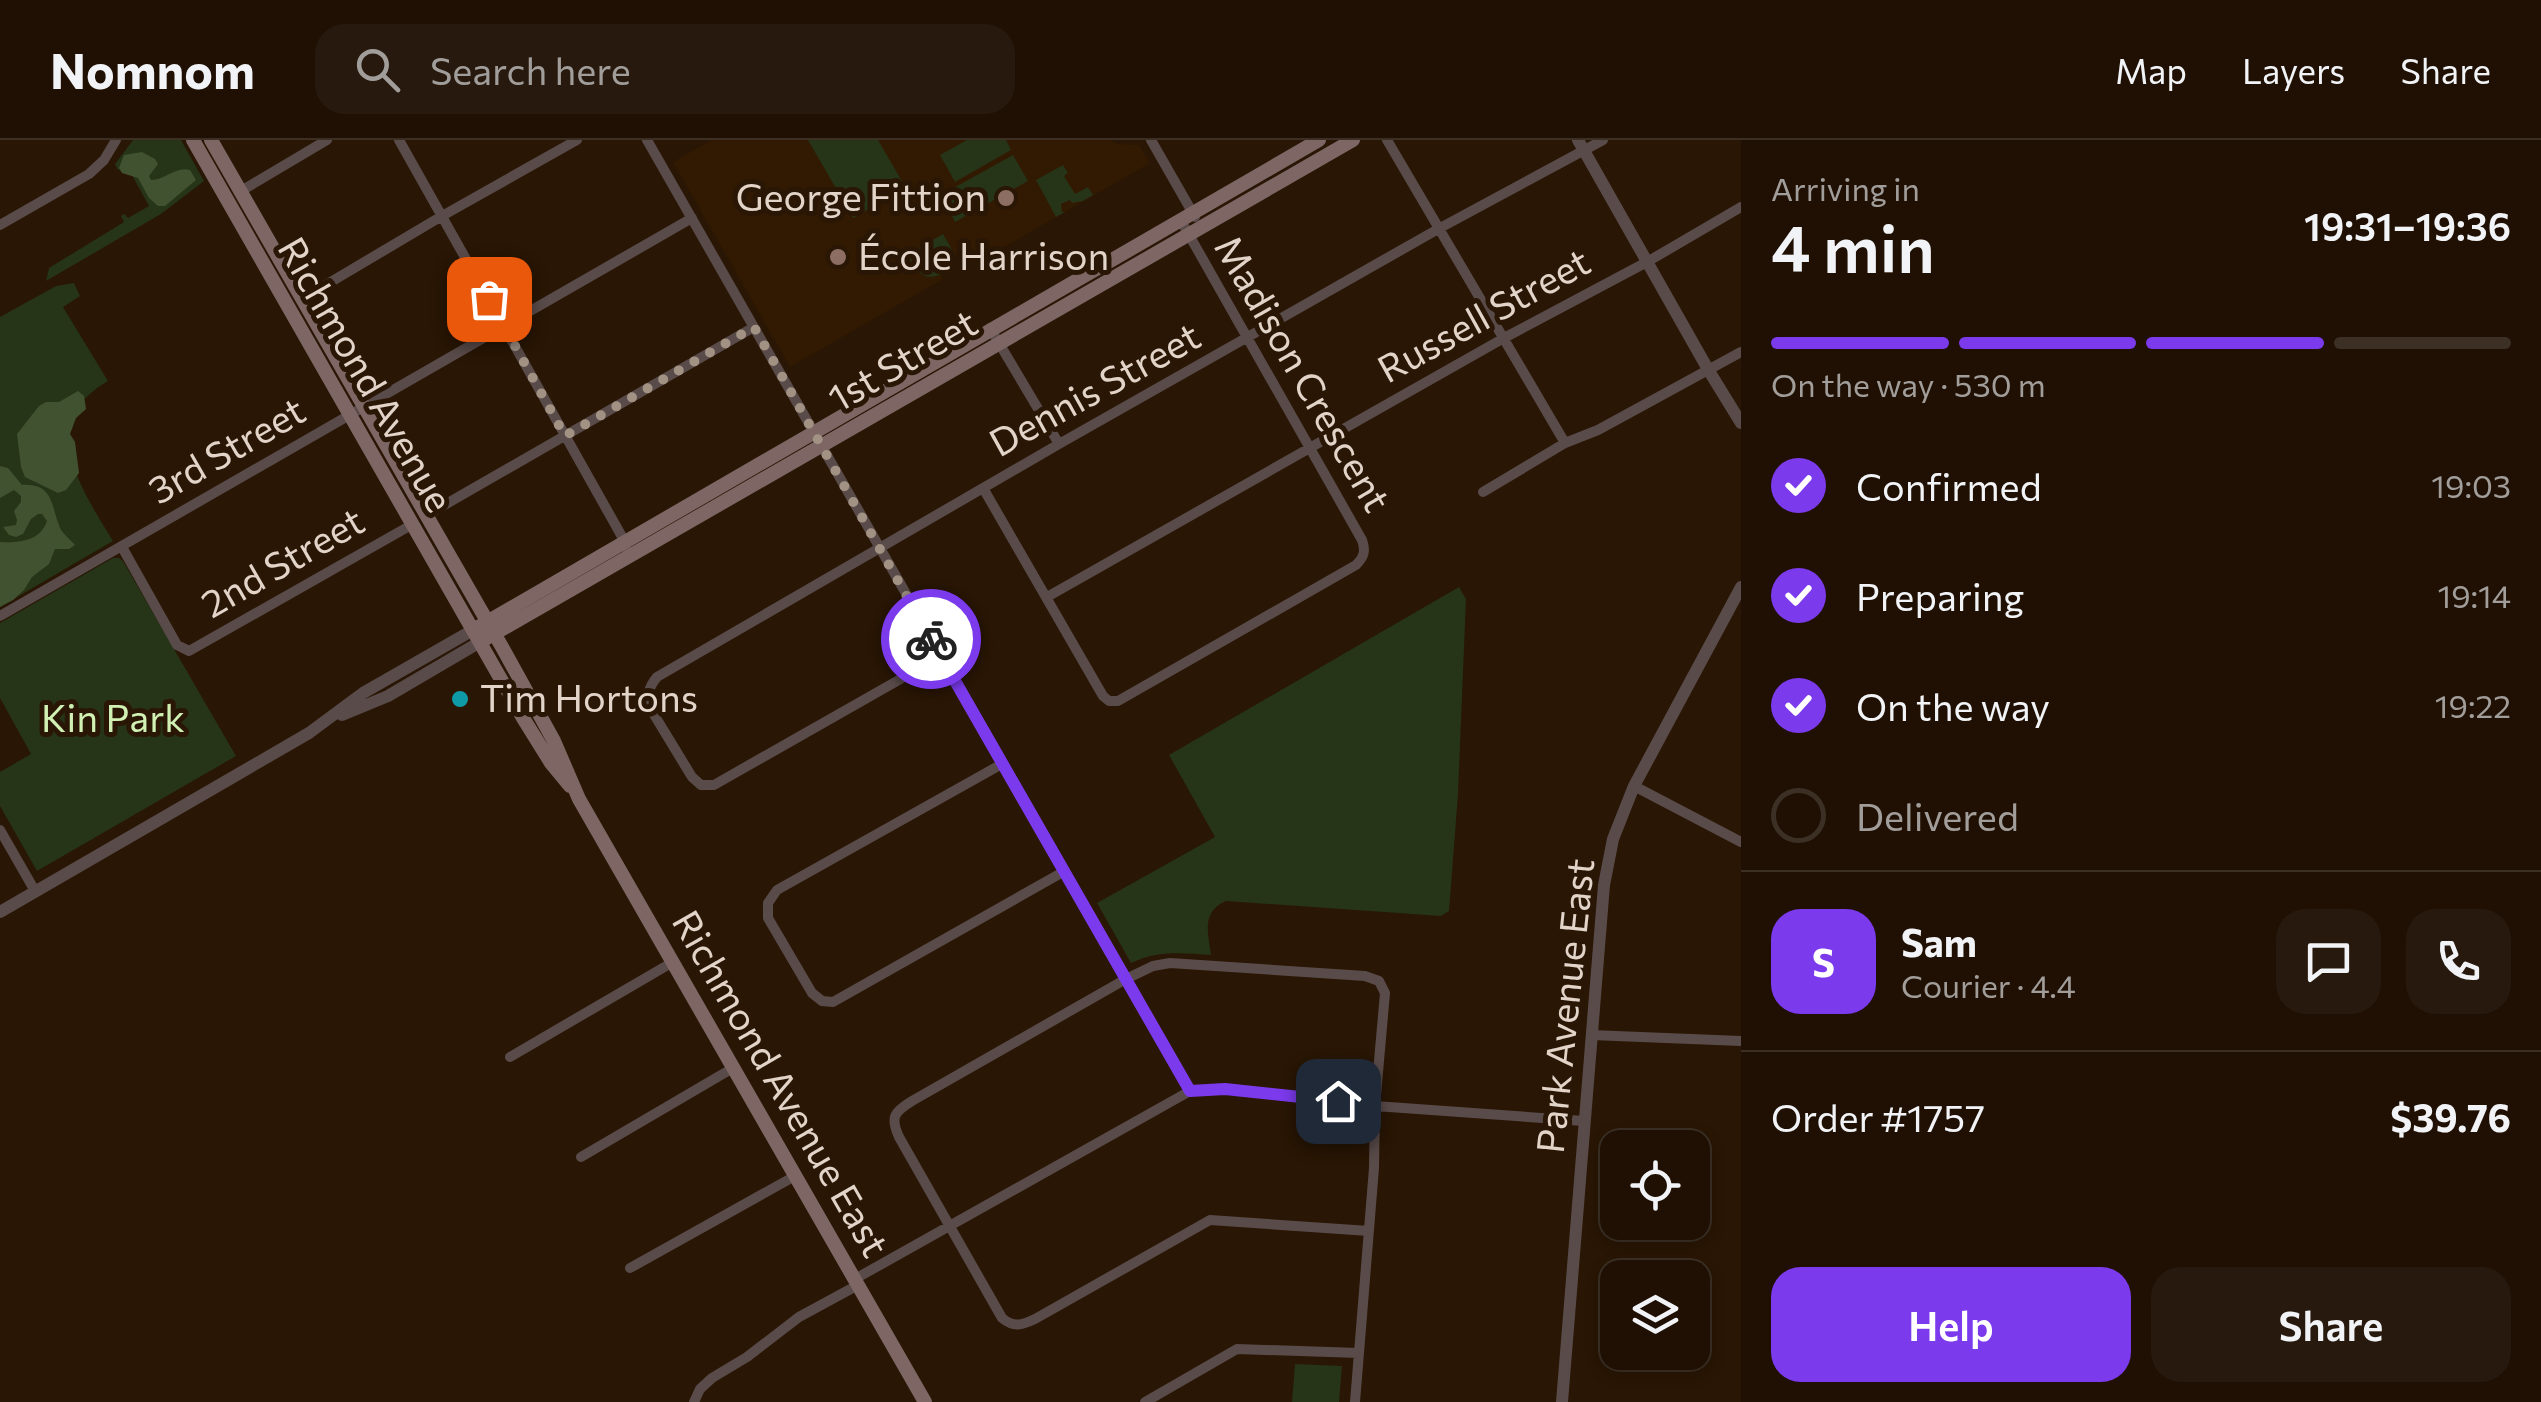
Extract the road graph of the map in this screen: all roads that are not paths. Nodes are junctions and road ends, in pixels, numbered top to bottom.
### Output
1 (116, 140) edge
2 (194, 140) edge
3 (212, 140) edge
4 (326, 140) edge
5 (400, 140) edge
6 (576, 140) edge
7 (647, 140) edge
8 (1151, 140) edge
9 (1319, 140) edge
10 (1354, 140) edge
11 (1388, 140) edge
12 (1603, 140) edge
13 (1581, 146) edge
14 (241, 191) junction
15 (1741, 207) edge
16 (442, 216) junction
17 (1186, 216) junction
18 (692, 218) junction
19 (0, 225) edge
20 (1440, 228) junction
21 (1194, 231) junction
22 (1647, 262) junction
23 (302, 299) junction
24 (504, 326) junction
25 (754, 327) junction
26 (990, 328) junction
27 (1248, 338) junction
28 (1504, 338) junction
29 (999, 342) junction
30 (1741, 352) edge
31 (1709, 371) junction
32 (364, 407) junction
33 (350, 415) junction
34 (1741, 422) edge
35 (565, 436) junction
36 (817, 440) junction
37 (1565, 443) junction
38 (1059, 444) junction
39 (1310, 447) junction
40 (983, 488) junction
41 (1483, 492) dead end
42 (420, 520) junction
43 (625, 542) junction
44 (122, 546) junction
45 (880, 549) junction
46 (628, 559) junction
47 (1741, 586) edge
48 (1047, 597) junction
49 (0, 616) edge
50 (491, 628) junction
51 (477, 636) junction
52 (941, 656) junction
53 (1002, 764) junction
54 (1634, 786) junction
55 (579, 799) junction
56 (0, 830) edge
57 (1741, 842) edge
58 (1063, 872) junction
59 (35, 891) junction
60 (0, 912) edge
61 (673, 962) junction
62 (1126, 979) junction
63 (1591, 1036) junction
64 (1741, 1041) edge
65 (510, 1057) dead end
66 (734, 1068) junction
67 (1190, 1091) junction
68 (1375, 1106) junction
69 (1584, 1120) junction
70 (581, 1156) dead end
71 (795, 1176) junction
72 (949, 1225) junction
73 (1369, 1231) junction
74 (630, 1268) dead end
75 (852, 1286) junction
76 (1359, 1354) junction
77 (919, 1400) edge
78 (694, 1402) edge
79 (1145, 1402) edge
80 (1354, 1402) edge
81 (1562, 1402) edge

1 - 19 street
2 - 33 main road, Richmond Avenue
3 - 14 main road, Richmond Avenue
4 - 14 street
5 - 16 street
6 - 16 street
7 - 18 street
8 - 17 street, Madison Crescent
9 - 17 main road, 1st Street
10 - 21 main road, 1st Street
11 - 20 street
12 - 13 street, Dennis Street
13 - 20 street, Dennis Street
13 - 22 street
14 - 23 main road, Richmond Avenue
15 - 22 street, Russell Street
16 - 23 street
16 - 24 street
17 - 21 street, Madison Crescent
17 - 26 main road, 1st Street
18 - 24 street, 3rd Street
18 - 25 street
20 - 27 street, Dennis Street
20 - 28 street
21 - 27 street, Madison Crescent
21 - 29 main road, 1st Street
22 - 28 street, Russell Street
22 - 31 street
23 - 32 main road, Richmond Avenue
24 - 32 street, 3rd Street
24 - 35 street
25 - 35 street, 2nd Street
25 - 36 street
26 - 29 street
26 - 36 main road, 1st Street
27 - 38 street, Dennis Street
27 - 39 street, Madison Crescent
28 - 37 street
28 - 39 street, Russell Street
29 - 36 main road, 1st Street
29 - 38 street
30 - 31 street
31 - 34 street
31 - 37 street
32 - 33 street, 3rd Street
32 - 42 main road, Richmond Avenue
33 - 42 main road, Richmond Avenue
33 - 44 street, 3rd Street
35 - 42 street, 2nd Street
35 - 43 street
36 - 43 main road, 1st Street
36 - 45 street
36 - 46 main road, 1st Street
37 - 41 street
38 - 40 street, Dennis Street
39 - 48 street, Russell Street
39 - 48 street, Madison Crescent
40 - 45 street, Dennis Street
40 - 48 street, Madison Crescent
42 - 44 street, 2nd Street
42 - 50 main road, Richmond Avenue
42 - 51 main road, Richmond Avenue
43 - 46 street
43 - 50 main road, 1st Street
44 - 49 street, 3rd Street
45 - 52 street
45 - 52 street, Dennis Street
46 - 50 main road, 1st Street
47 - 54 street, Park Avenue East
50 - 51 main road, 1st Street
50 - 55 main road, Richmond Avenue East
51 - 55 main road, Richmond Avenue East
51 - 59 street, 1st Street
52 - 53 street
53 - 58 street
53 - 58 street
54 - 57 street
54 - 63 street, Park Avenue East
55 - 61 main road, Richmond Avenue East
56 - 59 street
58 - 62 street
59 - 60 street, 1st Street
61 - 65 street
61 - 66 main road, Richmond Avenue East
62 - 67 street
62 - 68 street
62 - 72 street
63 - 64 street
63 - 69 street, Park Avenue East
66 - 70 street
66 - 71 main road, Richmond Avenue East
67 - 68 street
67 - 72 street
68 - 69 street
68 - 73 street
69 - 81 street, Park Avenue East
71 - 74 street
71 - 75 main road, Richmond Avenue East
72 - 73 street
72 - 75 street
73 - 76 street
75 - 77 main road, Richmond Avenue East
75 - 78 street
76 - 79 street
76 - 80 street

